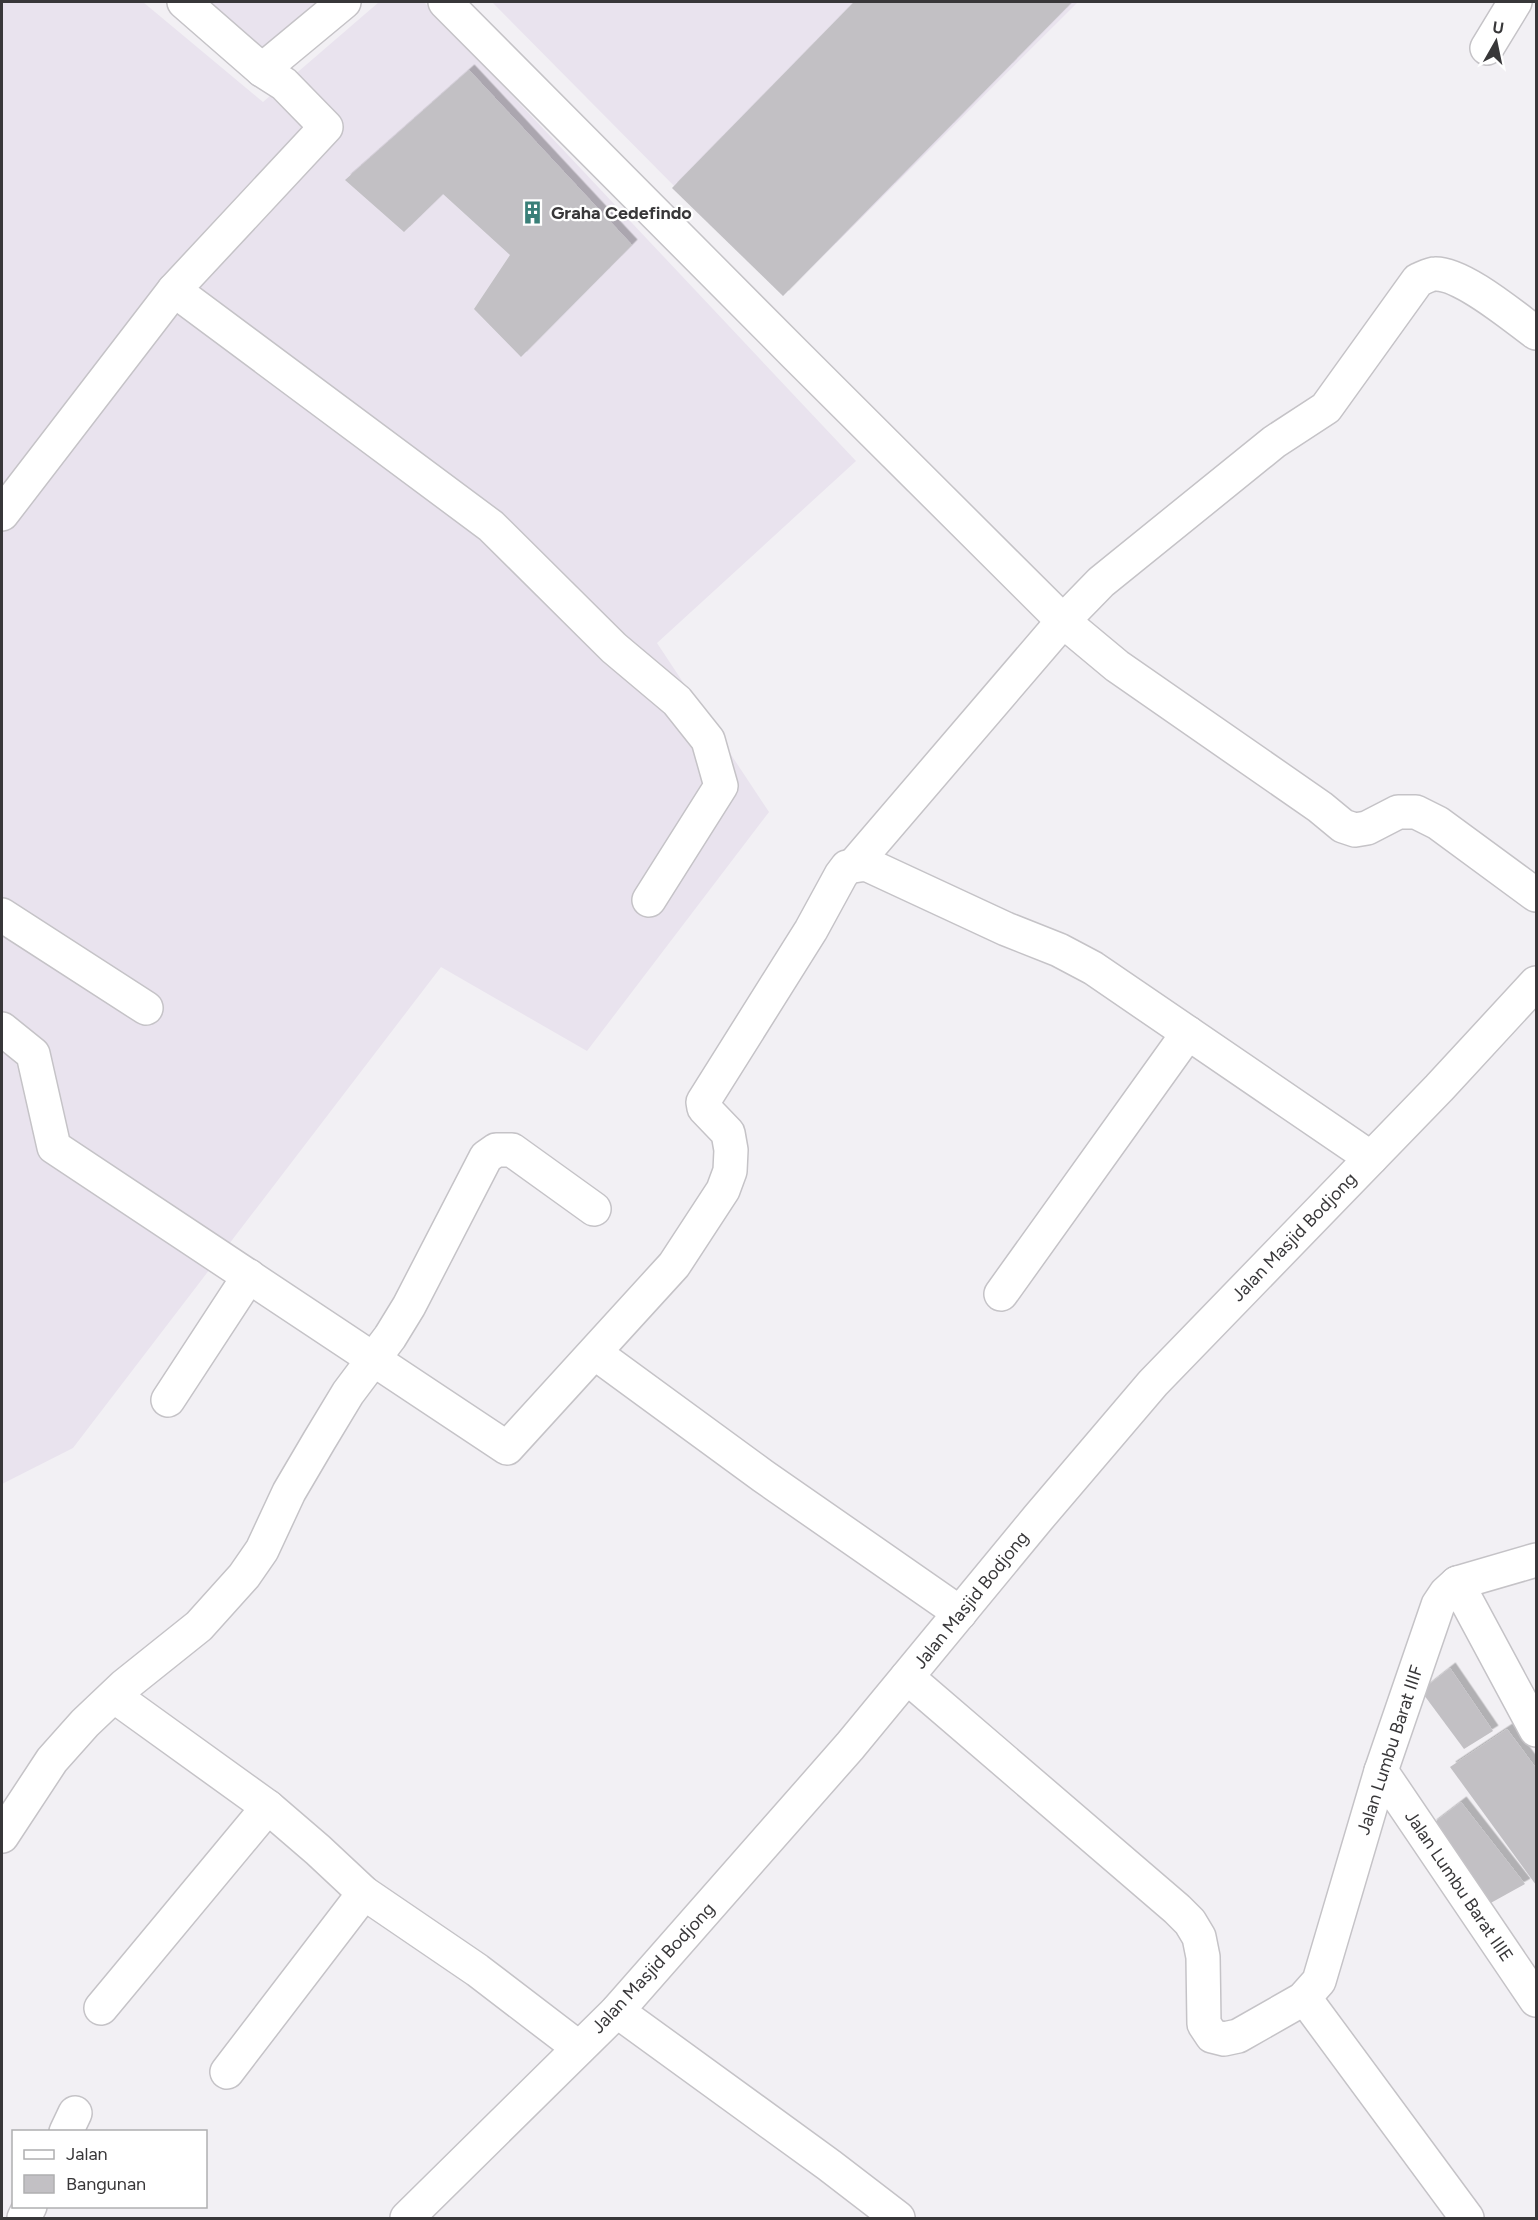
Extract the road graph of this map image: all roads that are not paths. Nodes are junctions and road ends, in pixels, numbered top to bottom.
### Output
1 (184, 2) edge
2 (344, 2) edge
3 (449, 2) edge
4 (1515, 2) edge
5 (1487, 48) dead end
6 (262, 70) junction
7 (174, 290) junction
8 (1536, 333) edge
9 (2, 514) edge
10 (1063, 621) junction
11 (854, 865) junction
12 (1536, 895) edge
13 (649, 900) dead end
14 (2, 915) edge
15 (1536, 983) edge
16 (146, 1008) dead end
17 (2, 1029) edge
18 (1188, 1033) junction
19 (1371, 1158) junction
20 (594, 1209) dead end
21 (249, 1276) junction
22 (1001, 1294) dead end
23 (595, 1353) junction
24 (374, 1359) junction
25 (168, 1400) dead end
26 (1536, 1560) edge
27 (1457, 1583) junction
28 (960, 1613) junction
29 (907, 1677) junction
30 (114, 1696) junction
31 (1536, 1730) edge
32 (1381, 1771) junction
33 (268, 1807) junction
34 (2, 1836) edge
35 (364, 1893) junction
36 (1303, 1999) junction
37 (1536, 2000) edge
38 (101, 2008) dead end
39 (617, 2011) junction
40 (579, 2048) junction
41 (227, 2072) dead end
42 (407, 2218) edge
43 (898, 2218) edge
44 (1467, 2218) edge

1 - 6 street
2 - 6 street
3 - 10 street
4 - 5 street
6 - 7 street
7 - 9 street
7 - 13 street
8 - 10 street
10 - 11 street
10 - 12 street
11 - 18 street
11 - 23 street
14 - 16 street
15 - 19 street, Jalan Masjid Bodjong
17 - 21 street
18 - 19 street
18 - 22 street
19 - 28 street, Jalan Masjid Bodjong
20 - 24 street
21 - 24 street
21 - 25 street
23 - 24 street
23 - 28 street
24 - 30 street
26 - 27 street
27 - 31 street
27 - 32 street, Jalan Lumbu Barat IIIF
28 - 29 street, Jalan Masjid Bodjong
29 - 36 street
29 - 39 street, Jalan Masjid Bodjong
30 - 33 street
30 - 34 street
32 - 36 street, Jalan Lumbu Barat IIIF
32 - 37 street, Jalan Lumbu Barat IIIE
33 - 35 street
33 - 38 street
35 - 40 street
35 - 41 street
36 - 44 street
39 - 40 street, Jalan Masjid Bodjong
39 - 43 street
40 - 42 street, Jalan Masjid Bodjong

